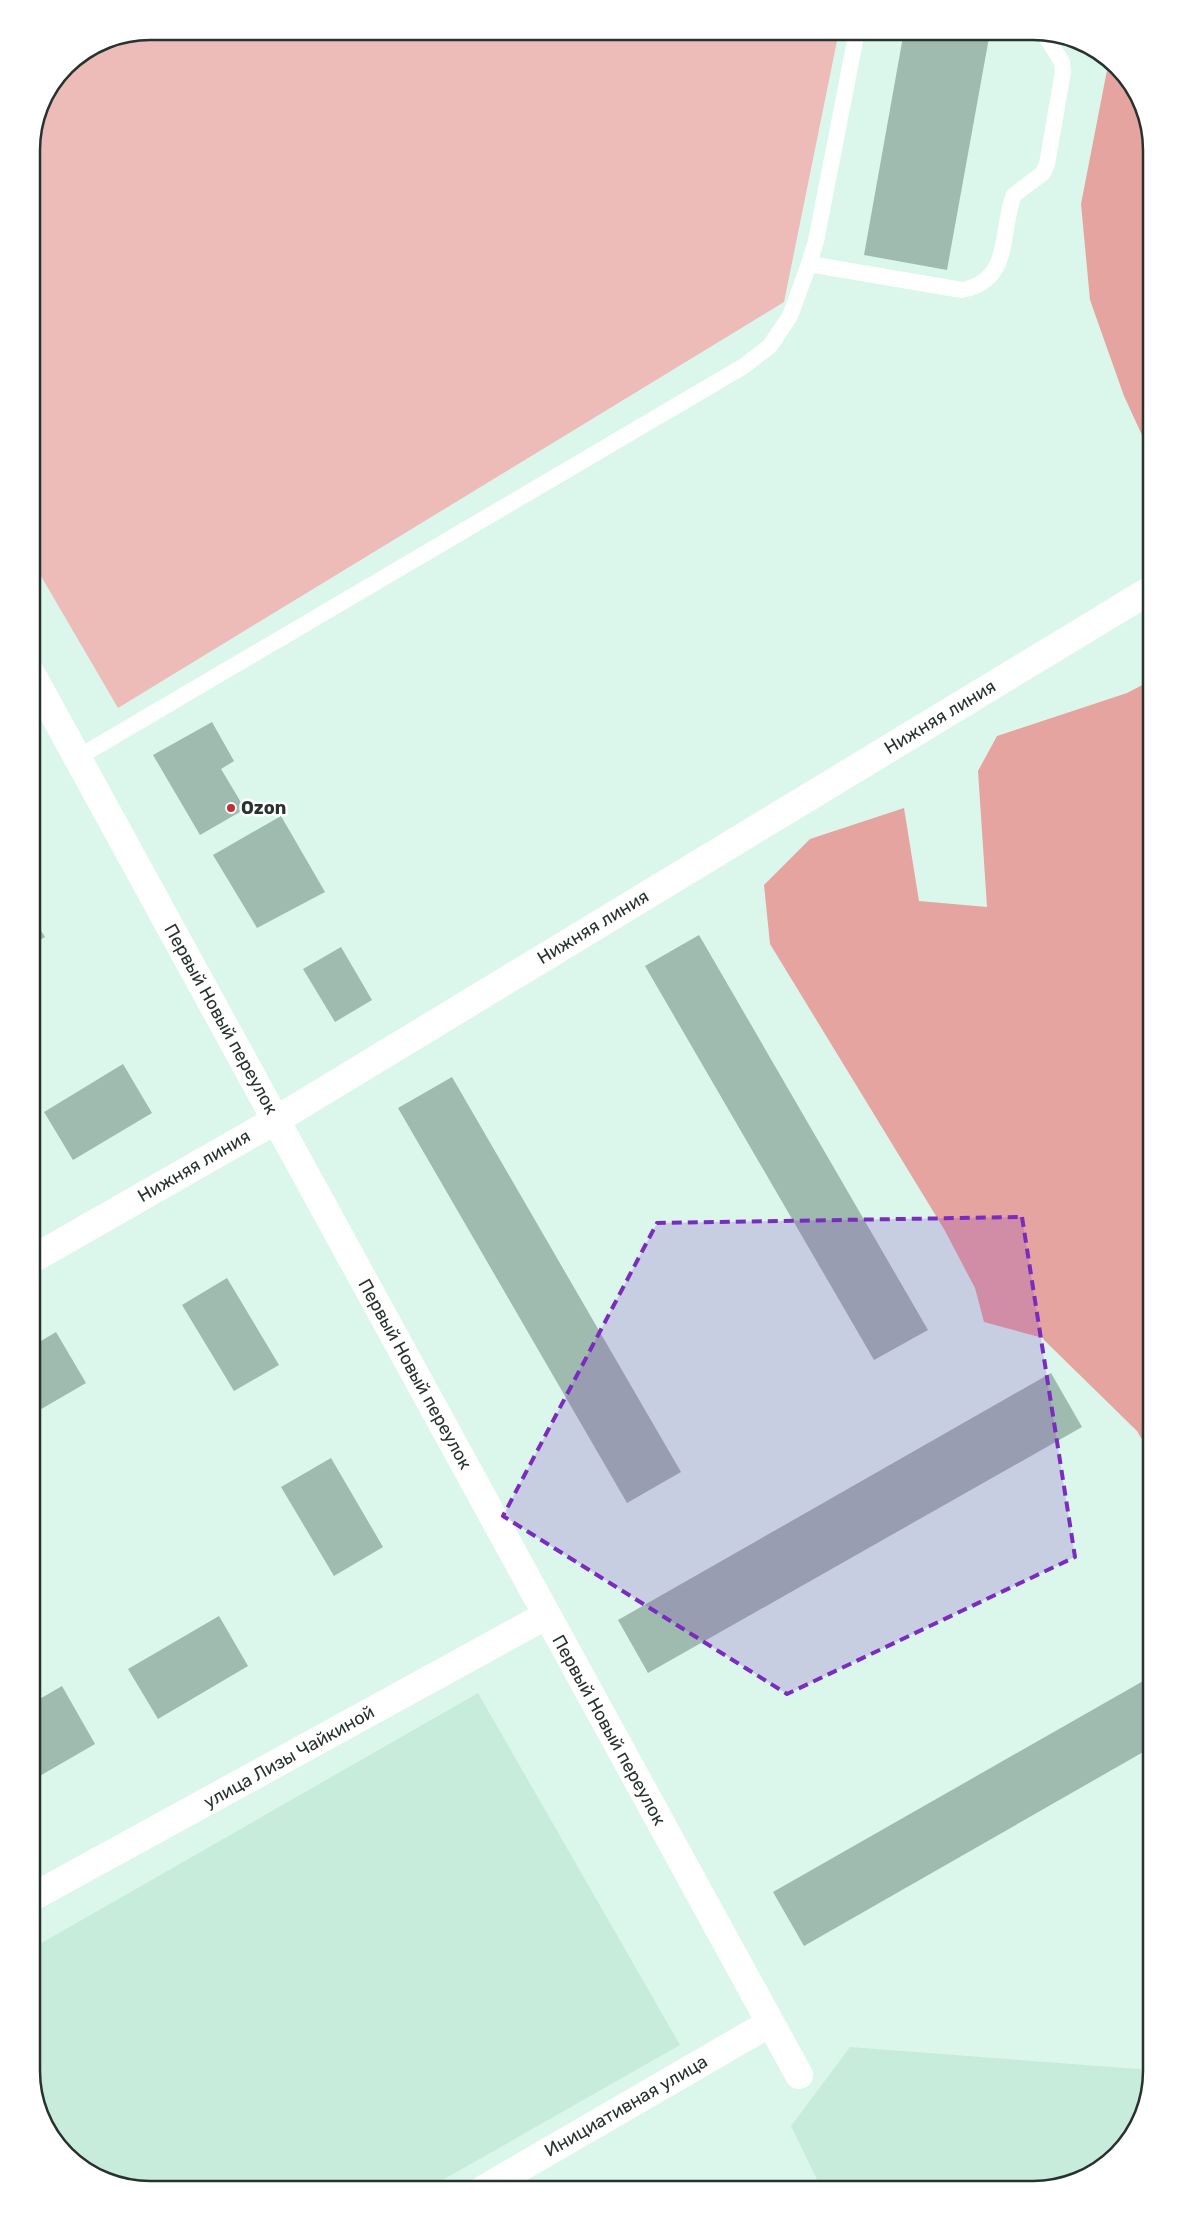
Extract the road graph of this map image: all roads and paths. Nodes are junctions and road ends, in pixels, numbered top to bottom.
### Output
1 (854, 40) edge
2 (1049, 41) edge
3 (809, 264) junction
4 (1143, 594) edge
5 (40, 689) edge
6 (78, 758) junction
7 (276, 1120) junction
8 (40, 1255) edge
9 (547, 1615) junction
10 (40, 1893) edge
11 (770, 2023) junction
12 (799, 2075) dead end
13 (498, 2181) edge

1 - 3 lane
2 - 3 lane
3 - 6 lane
4 - 7 street, Нижняя линия
5 - 6 street, Первый Новый переулок
6 - 7 street, Первый Новый переулок
7 - 8 street, Нижняя линия
7 - 9 street, Первый Новый переулок
9 - 10 street, улица Лизы Чайкиной
9 - 11 street, Первый Новый переулок
11 - 12 street, Первый Новый переулок
11 - 13 street, Инициативная улица

